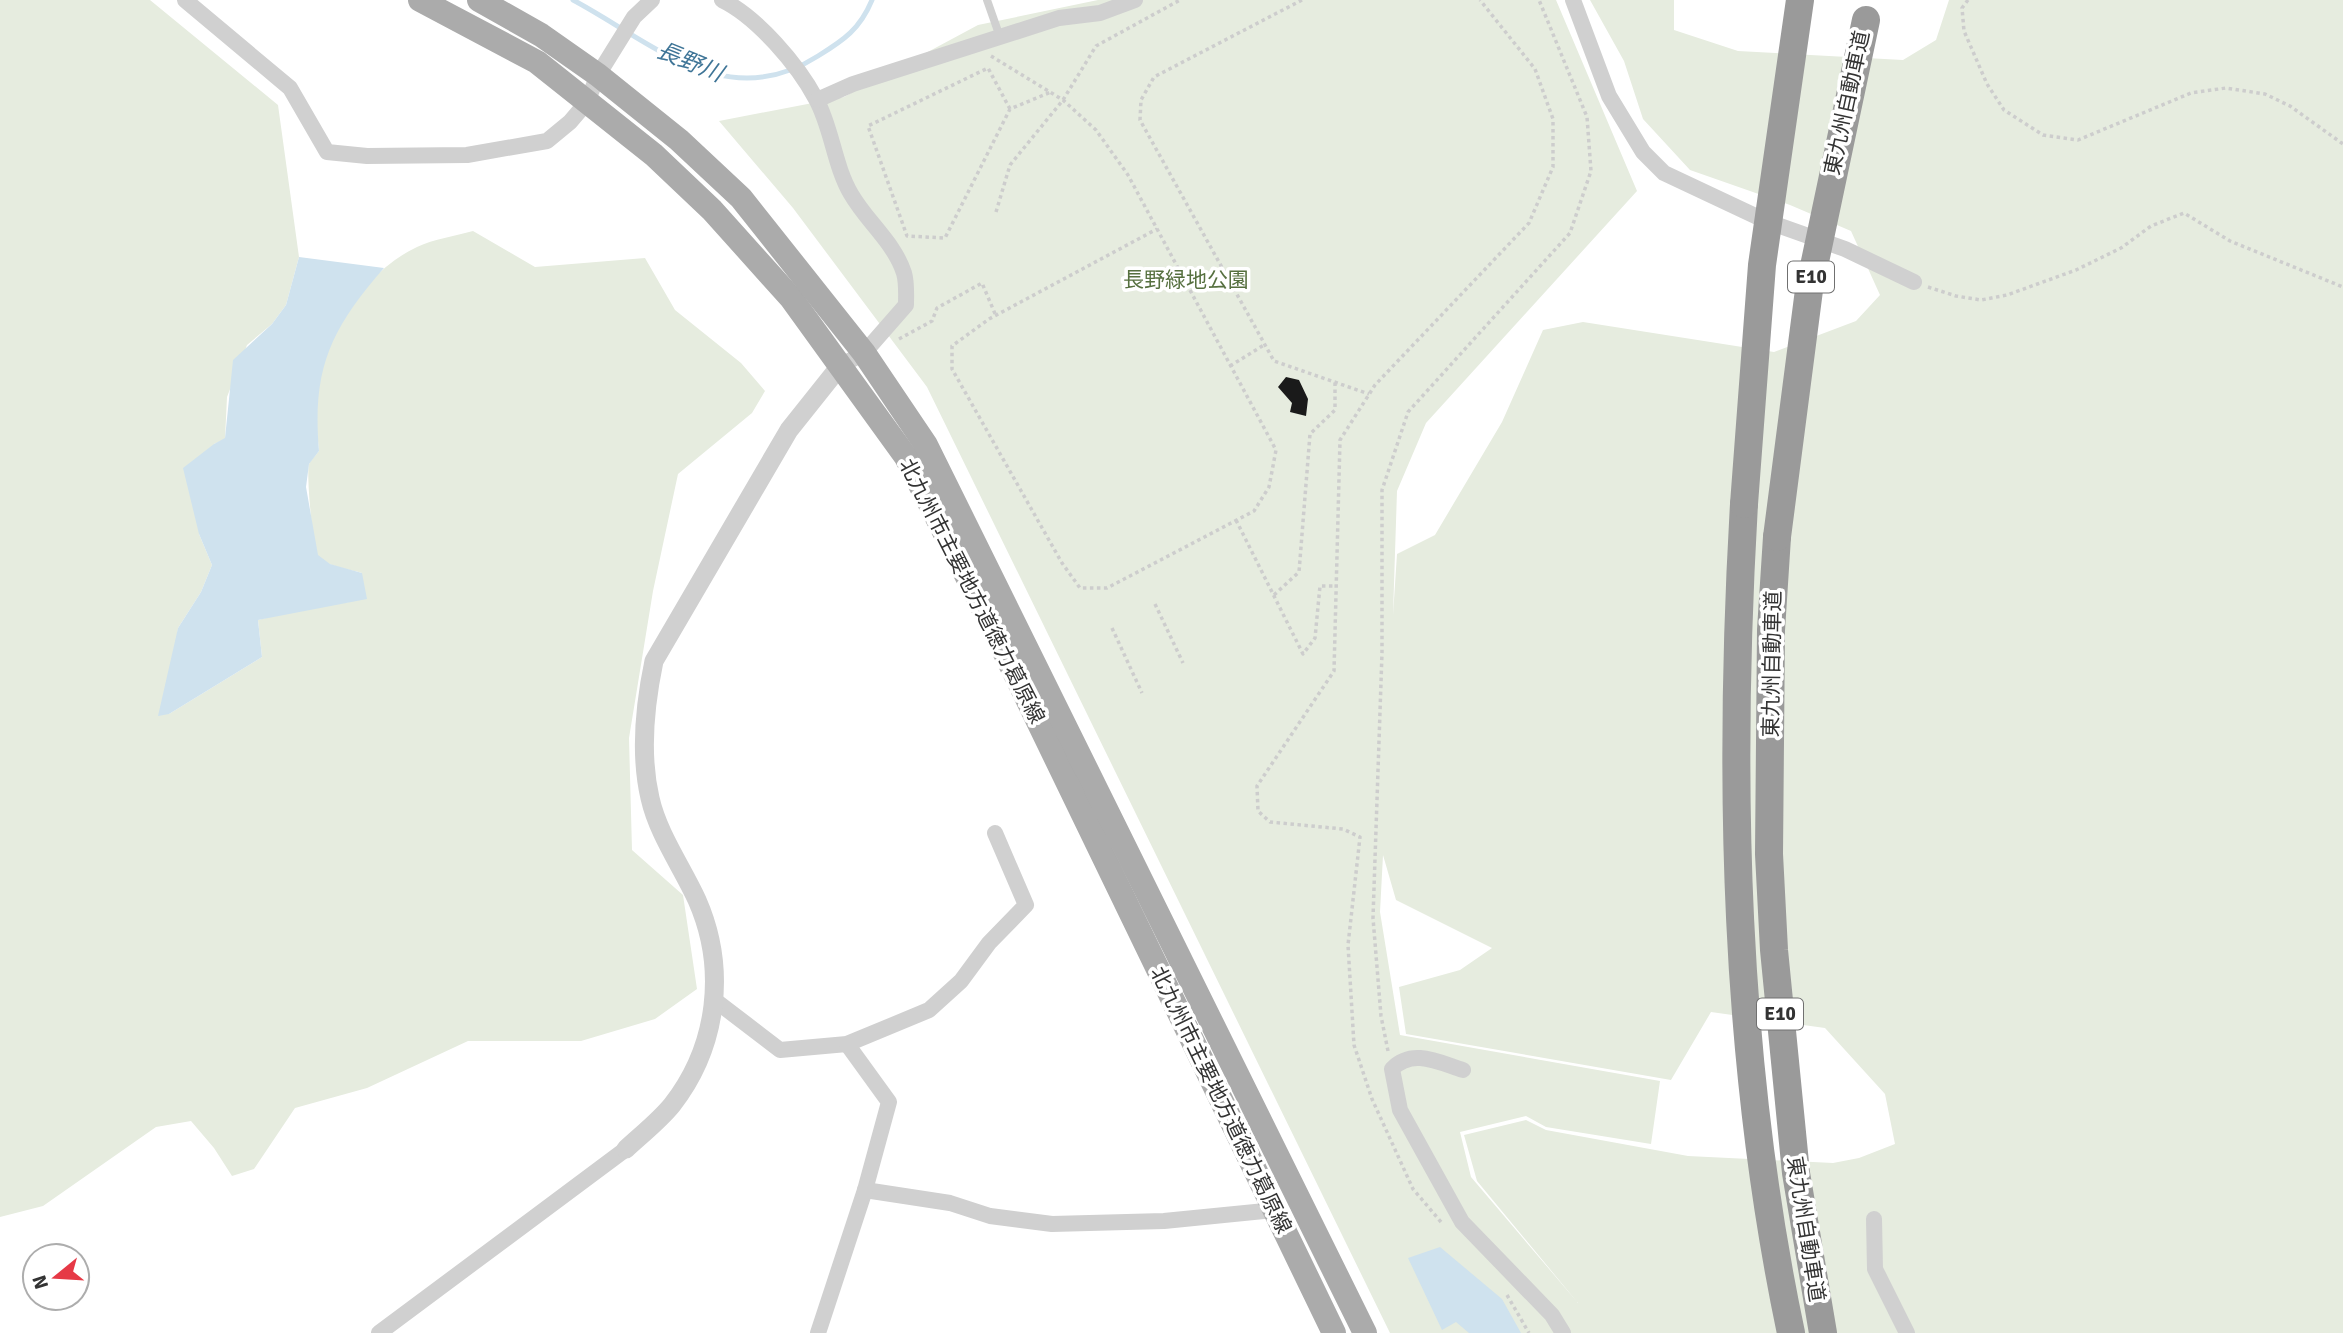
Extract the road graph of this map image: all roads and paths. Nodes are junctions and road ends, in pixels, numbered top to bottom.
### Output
1 (185, 0) edge
2 (420, 0) edge
3 (479, 0) edge
4 (652, 0) edge
5 (722, 0) edge
6 (987, 0) edge
7 (1135, 0) edge
8 (1180, 0) edge
9 (1301, 0) edge
10 (1480, 0) edge
11 (1539, 0) edge
12 (1573, 0) edge
13 (1800, 0) edge
14 (1968, 0) edge
15 (1868, 10) edge
16 (1000, 37) junction
17 (987, 54) dead end
18 (598, 75) junction
19 (1051, 92) junction
20 (817, 100) junction
21 (1063, 100) junction
22 (587, 102) junction
23 (1010, 109) junction
24 (2343, 144) edge
25 (996, 212) dead end
26 (1157, 229) junction
27 (1914, 282) joint
28 (2343, 287) edge
29 (996, 316) junction
30 (896, 341) dead end
31 (1265, 344) junction
32 (864, 352) junction
33 (840, 366) junction
34 (1230, 366) junction
35 (1335, 382) junction
36 (1369, 394) junction
37 (1236, 520) junction
38 (1336, 586) junction
39 (1274, 595) junction
40 (1155, 604) dead end
41 (1112, 628) dead end
42 (1183, 663) dead end
43 (1142, 693) dead end
44 (995, 834) dead end
45 (716, 1002) junction
46 (847, 1044) junction
47 (1392, 1069) junction
48 (1463, 1070) dead end
49 (626, 1149) joint
50 (865, 1190) junction
51 (1274, 1210) junction
52 (1874, 1219) dead end
53 (1448, 1230) dead end
54 (1498, 1285) dead end
55 (379, 1333) edge
56 (818, 1333) edge
57 (1334, 1333) edge
58 (1365, 1333) edge
59 (1529, 1333) edge
60 (1563, 1333) edge
61 (1791, 1333) edge
62 (1823, 1333) edge
63 (1907, 1333) edge

1 - 22 street
2 - 22 main road, 北九州市主要地方道徳力葛原線
3 - 18 main road, 北九州市主要地方道徳力葛原線
4 - 18 street
5 - 20 street
6 - 16 lane
7 - 16 street
8 - 21 path
9 - 31 path
10 - 36 path
11 - 47 path
12 - 27 street
13 - 61 highway, 東九州自動車道 / E10, bridge
14 - 24 path
15 - 62 highway, 東九州自動車道 / E10, bridge
16 - 20 street
17 - 19 path
18 - 22 street
18 - 32 main road, 北九州市主要地方道徳力葛原線
19 - 21 path
19 - 23 path
20 - 32 street
21 - 25 path
21 - 26 path
22 - 33 main road, 北九州市主要地方道徳力葛原線
23 - 23 path
26 - 29 path
26 - 34 path
27 - 28 path
29 - 30 path
29 - 37 path
31 - 34 path
31 - 35 path
32 - 33 street
32 - 58 main road, 北九州市主要地方道徳力葛原線
33 - 45 street
33 - 51 main road, 北九州市主要地方道徳力葛原線
34 - 37 path
35 - 36 path
35 - 39 path
36 - 38 path
37 - 39 path
38 - 39 path
38 - 53 path
40 - 42 path
41 - 43 path
44 - 46 street
45 - 46 street
45 - 49 street
46 - 50 street
47 - 48 street
47 - 60 street
49 - 55 street
50 - 51 street
50 - 56 street
51 - 57 main road, 北九州市主要地方道徳力葛原線
52 - 63 street
54 - 59 path

